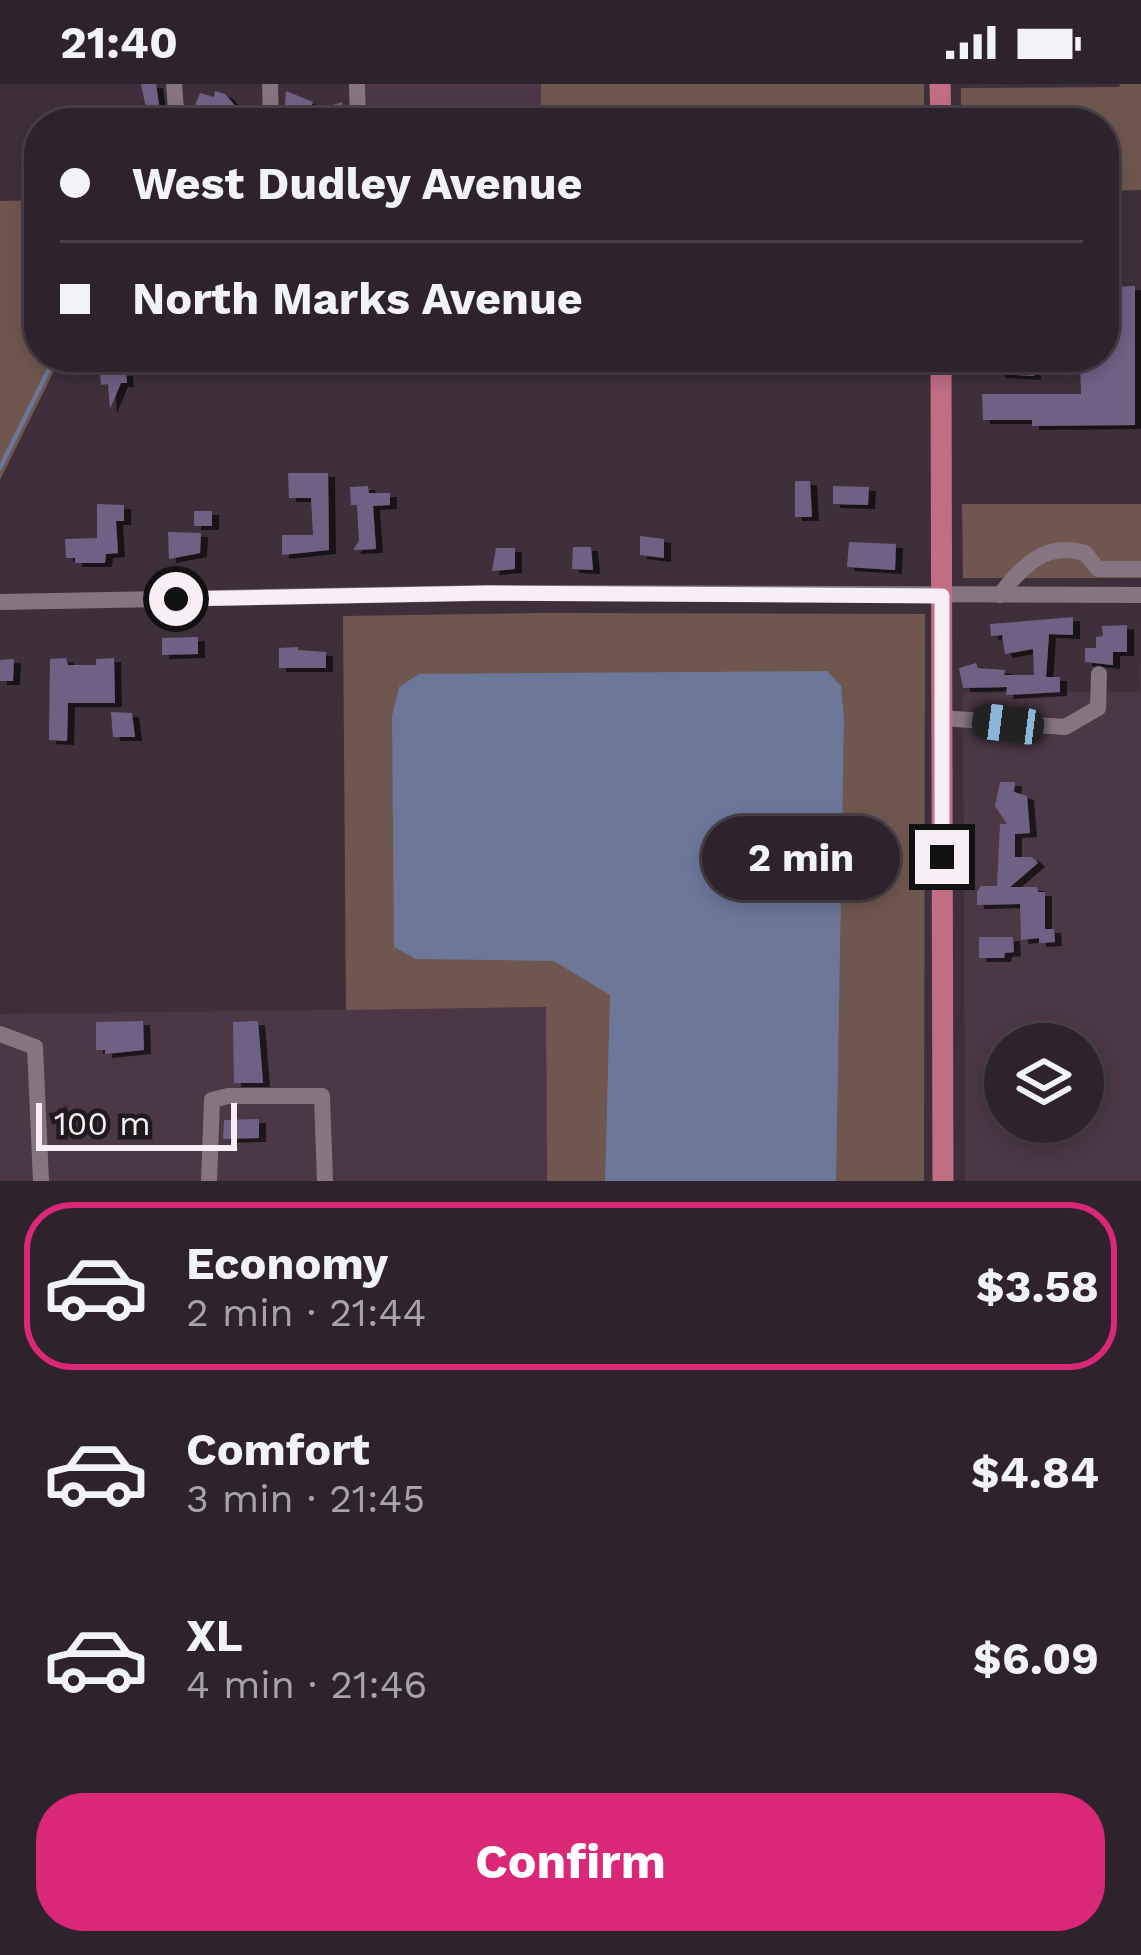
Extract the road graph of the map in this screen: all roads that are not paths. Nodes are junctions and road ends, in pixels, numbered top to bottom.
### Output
1 (941, 372) edge
2 (1141, 569) edge
3 (1141, 595) edge
4 (942, 596) junction
5 (1000, 596) junction
6 (0, 602) edge
7 (1100, 674) dead end
8 (942, 718) junction
9 (0, 1034) edge
10 (41, 1181) edge
11 (209, 1181) edge
12 (325, 1181) edge
13 (943, 1181) edge

1 - 4 main road
2 - 5 street
3 - 5 street
4 - 5 street
4 - 6 street
4 - 8 main road
7 - 8 street
8 - 13 main road
9 - 10 street
11 - 12 street

